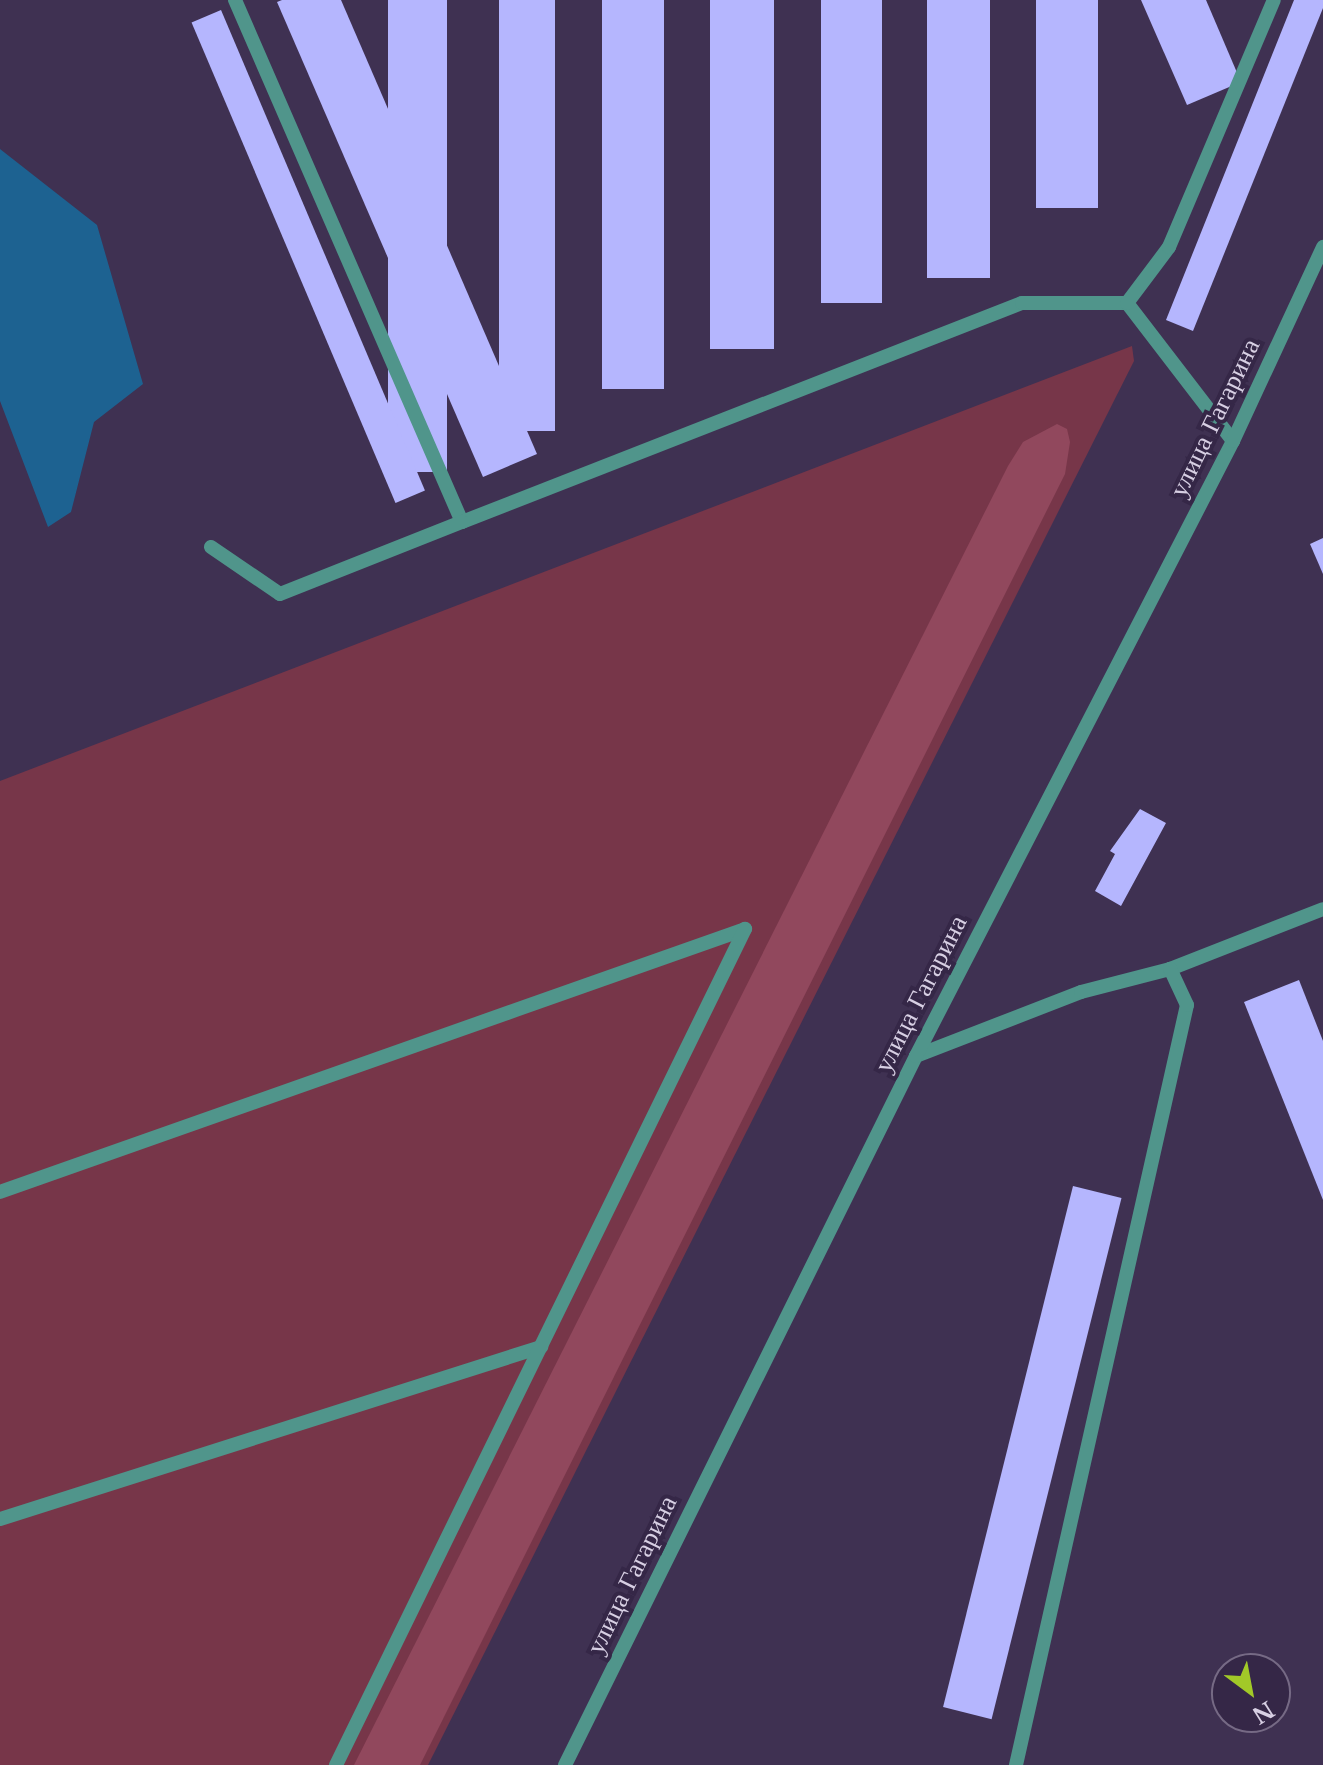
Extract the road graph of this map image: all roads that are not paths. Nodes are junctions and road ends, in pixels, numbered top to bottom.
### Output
1 (235, 0) edge
2 (1274, 0) edge
3 (1323, 247) edge
4 (1127, 303) junction
5 (1233, 441) junction
6 (462, 522) junction
7 (211, 547) dead end
8 (1323, 909) edge
9 (1170, 969) junction
10 (916, 1056) junction
11 (0, 1192) edge
12 (541, 1347) junction
13 (0, 1519) edge
14 (336, 1765) edge
15 (565, 1765) edge
16 (1016, 1765) edge

1 - 6 street
2 - 4 street
3 - 5 street, улица Гагарина
4 - 5 street
4 - 6 street
5 - 10 street, улица Гагарина
6 - 7 street
8 - 9 street
9 - 10 street
9 - 16 street
10 - 15 street, улица Гагарина
11 - 12 street
12 - 13 street
12 - 14 street

